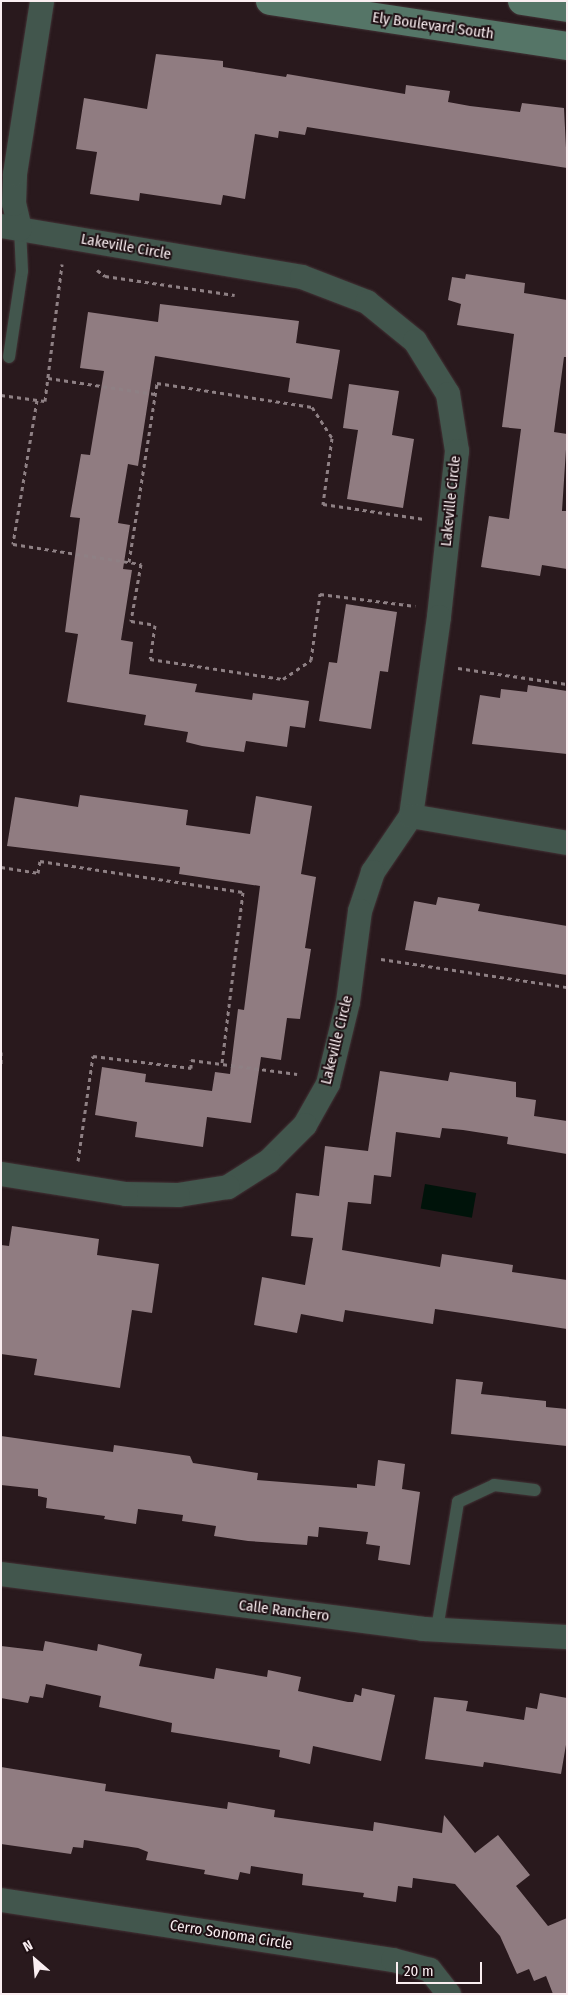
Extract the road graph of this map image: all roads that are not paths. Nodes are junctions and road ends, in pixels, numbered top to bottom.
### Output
1 (42, 1) edge
2 (270, 1) edge
3 (522, 1) edge
4 (567, 8) edge
5 (567, 46) edge
6 (11, 228) edge
7 (9, 357) dead end
8 (411, 816) junction
9 (567, 843) edge
10 (1, 1174) edge
11 (535, 1490) dead end
12 (1, 1574) edge
13 (437, 1629) junction
14 (567, 1637) edge
15 (1, 1900) edge
16 (449, 1994) edge

1 - 6 street
2 - 5 street, Ely Boulevard South
3 - 4 street
6 - 7 lane
6 - 8 street, Lakeville Circle
8 - 9 street
8 - 10 street, Lakeville Circle
11 - 13 lane
12 - 13 street, Calle Ranchero
13 - 14 street, Calle Ranchero
15 - 16 street, Cerro Sonoma Circle

